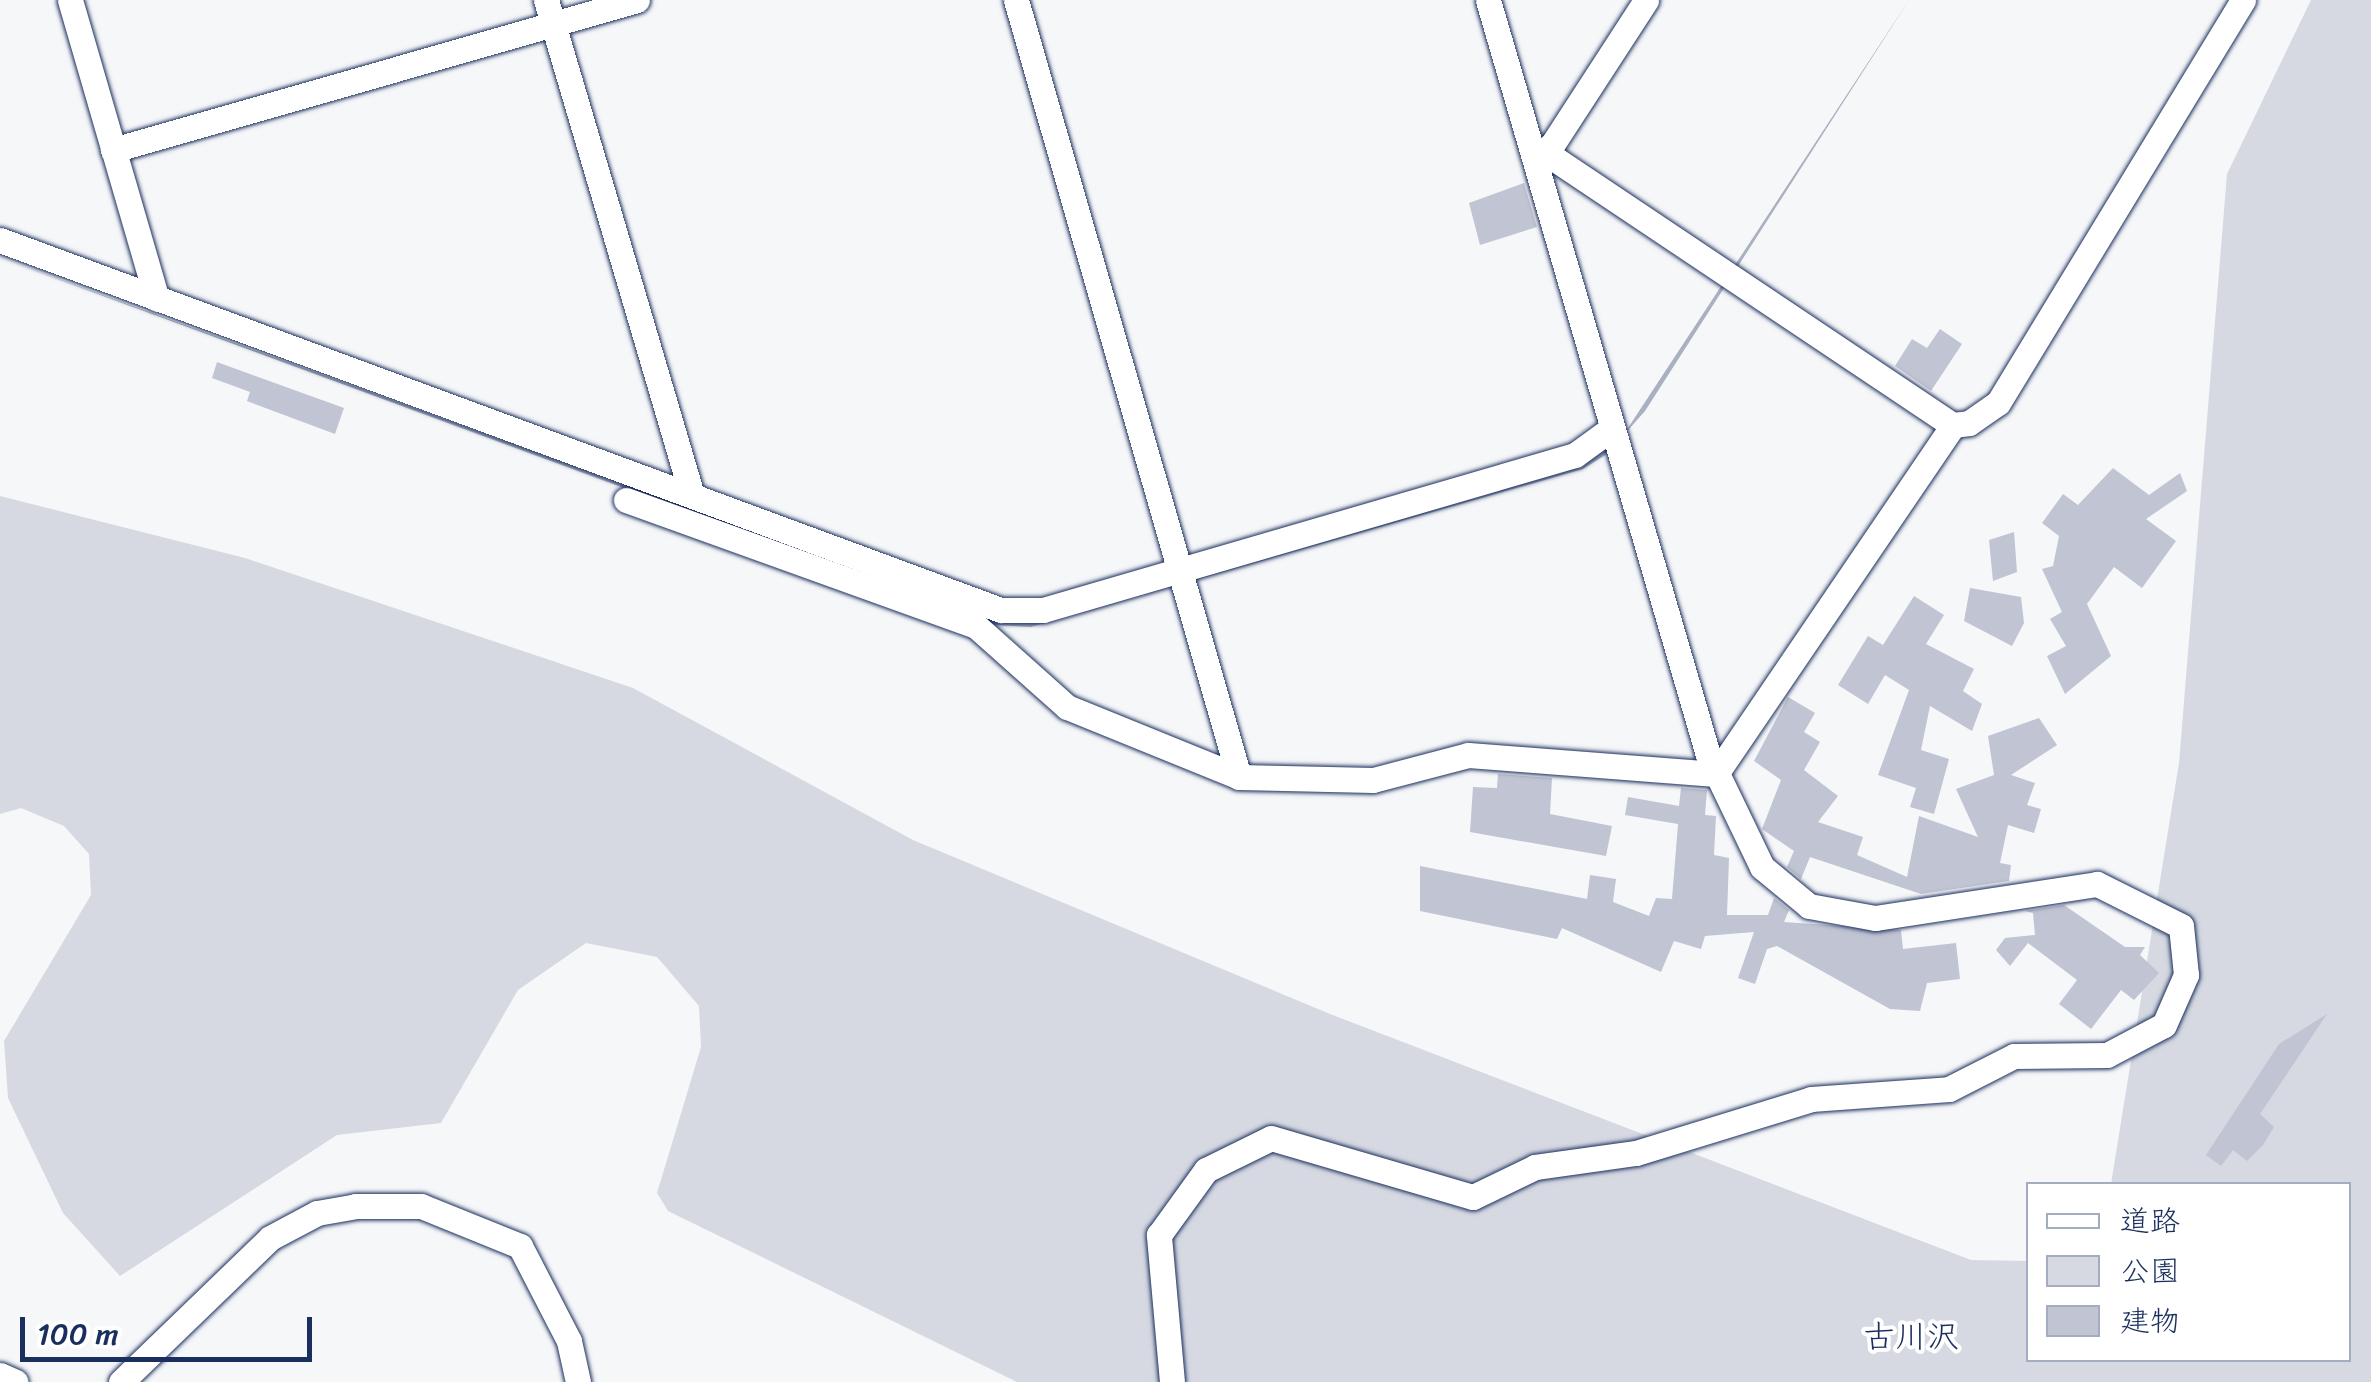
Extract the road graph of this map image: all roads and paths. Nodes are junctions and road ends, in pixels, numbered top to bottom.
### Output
1 (70, 0) edge
2 (636, 0) edge
3 (1016, 0) edge
4 (1488, 0) edge
5 (1646, 0) edge
6 (2243, 0) edge
7 (550, 12) edge
8 (114, 150) junction
9 (1534, 157) junction
10 (0, 240) edge
11 (157, 299) junction
12 (1953, 424) junction
13 (1612, 428) junction
14 (691, 492) junction
15 (626, 500) dead end
16 (1180, 570) junction
17 (1716, 774) junction
18 (1239, 777) junction
19 (0, 1375) edge
20 (16, 1382) edge
21 (121, 1382) edge
22 (578, 1382) edge
23 (1172, 1382) edge

1 - 8 street
2 - 7 street
3 - 16 street
4 - 9 street
5 - 9 street
6 - 12 street
7 - 8 street
7 - 14 street
8 - 11 street
9 - 12 street
9 - 13 street
10 - 11 street
11 - 14 street
12 - 17 street
13 - 16 street
13 - 17 street
14 - 16 street
15 - 18 street
16 - 18 street
17 - 18 street
17 - 23 street
19 - 20 street
21 - 22 street

